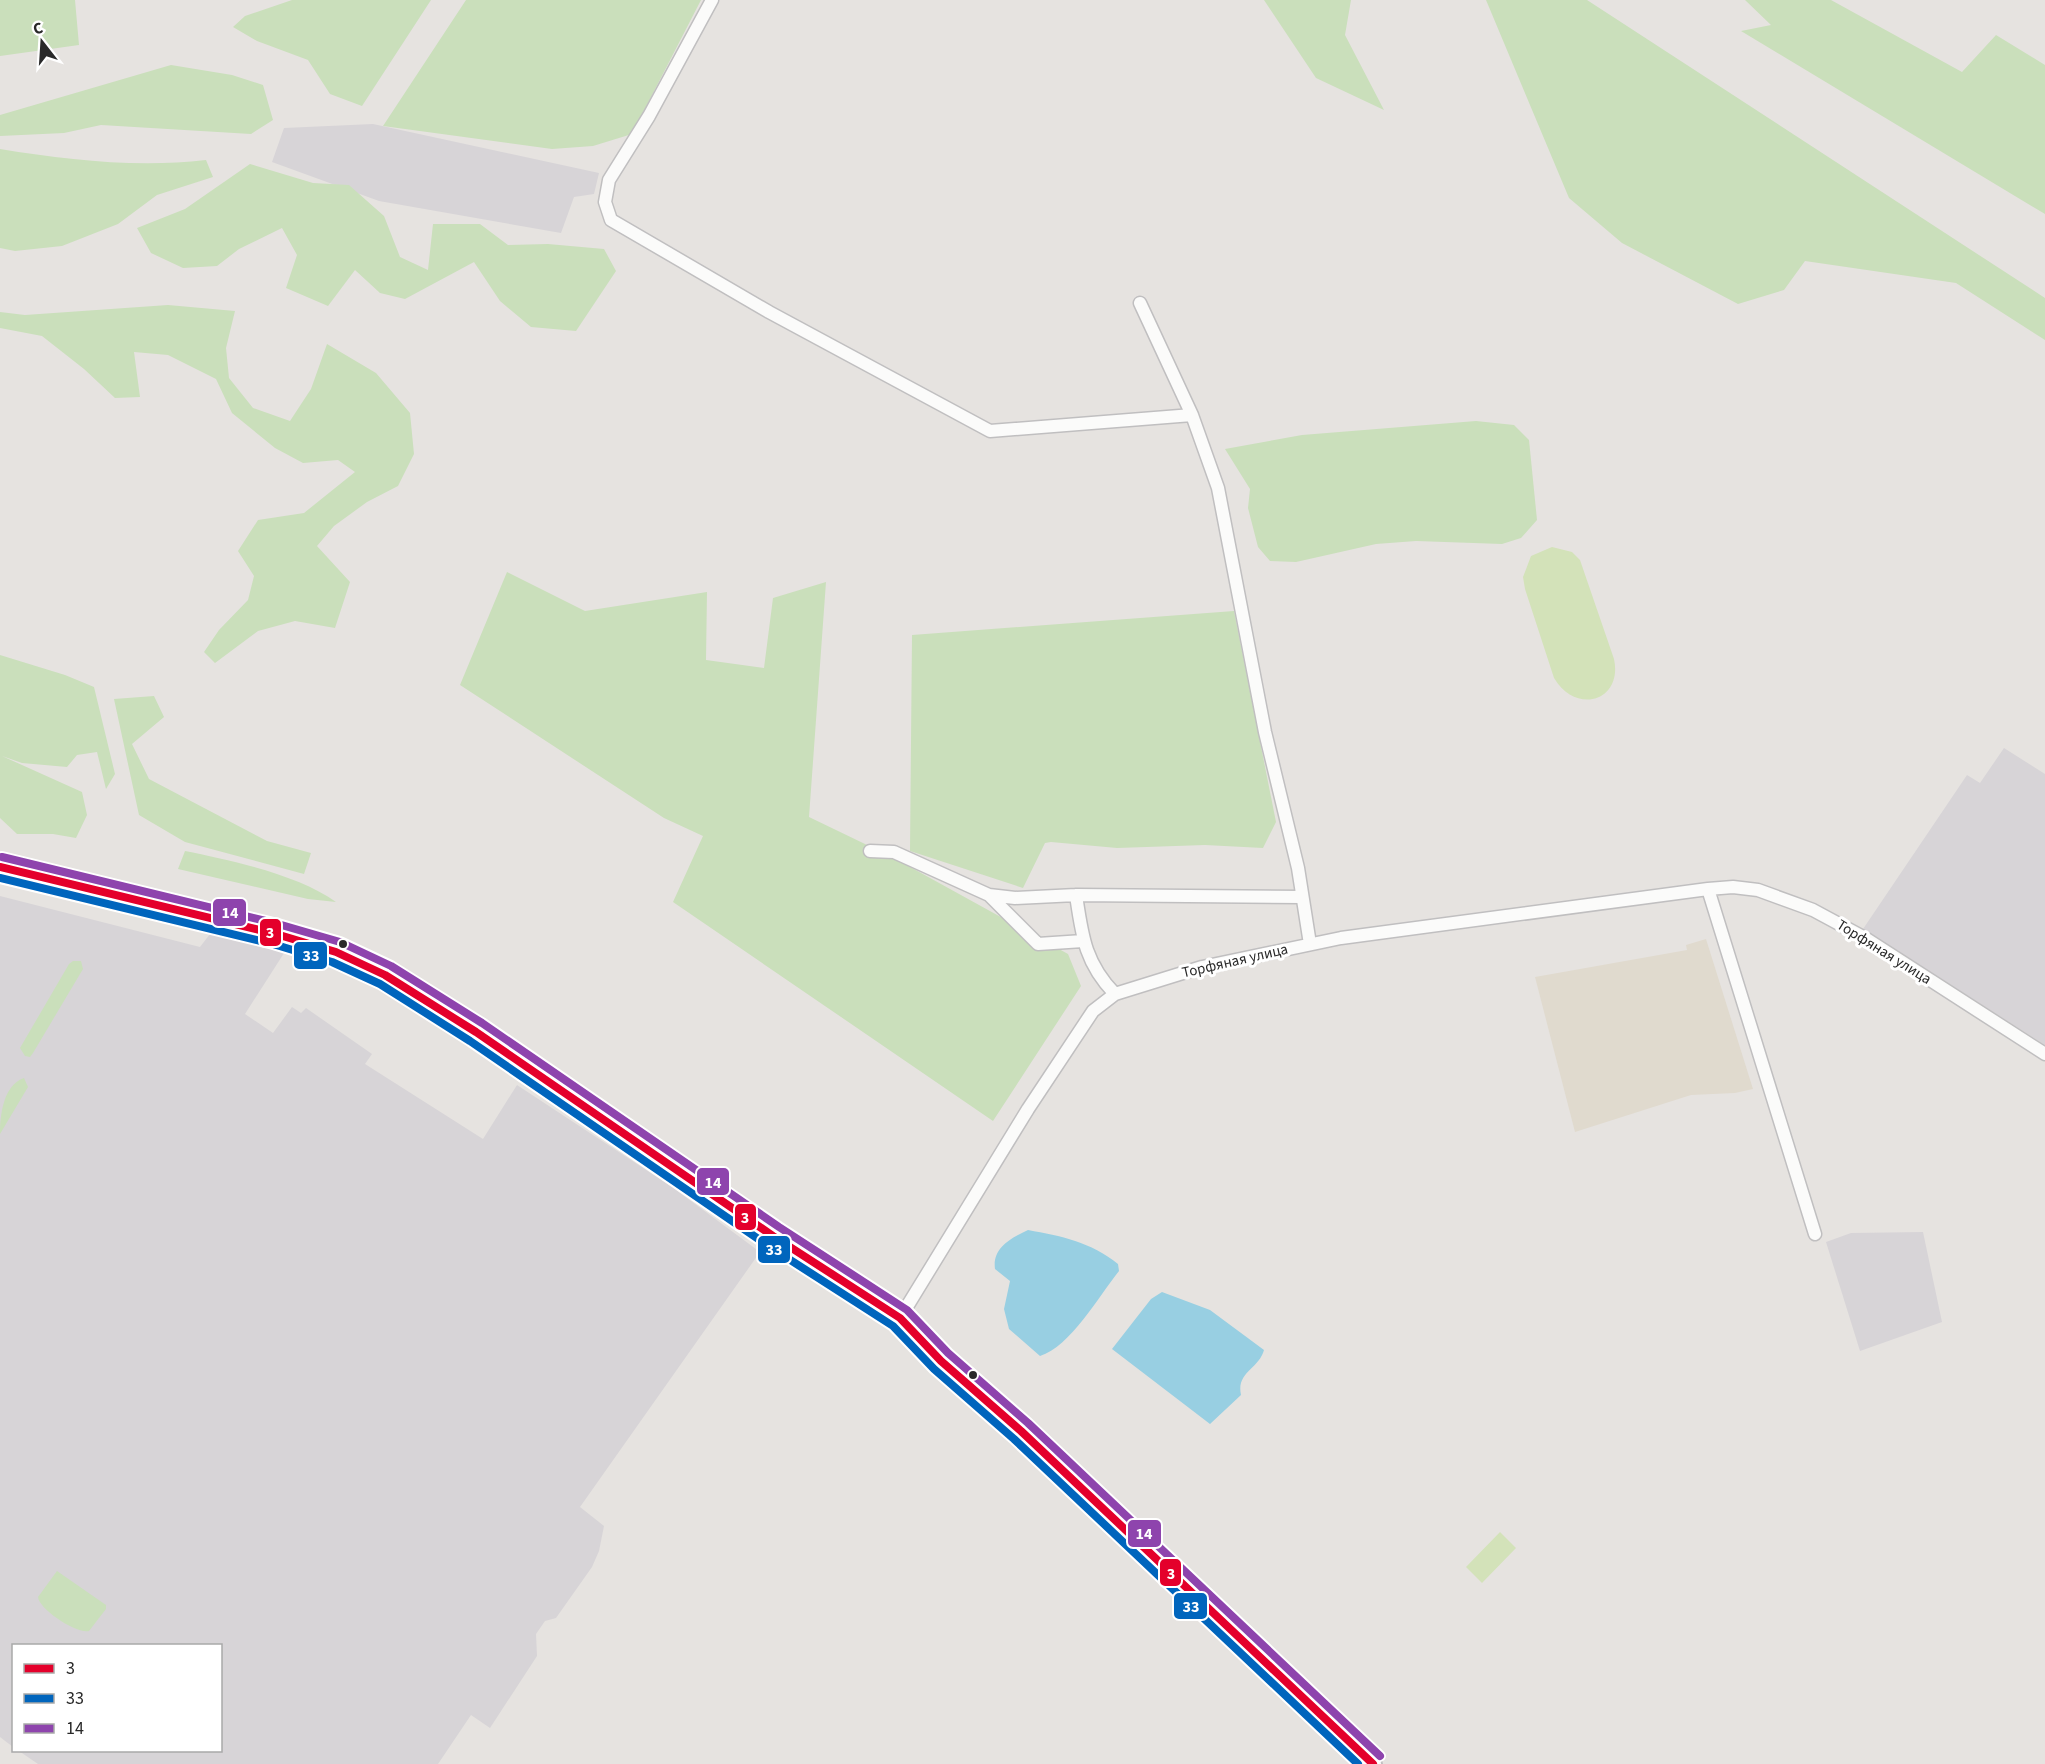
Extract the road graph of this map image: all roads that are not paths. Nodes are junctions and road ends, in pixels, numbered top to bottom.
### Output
1 (712, 0) edge
2 (1140, 303) dead end
3 (1192, 415) junction
4 (870, 851) dead end
5 (0, 867) edge
6 (1708, 889) junction
7 (989, 895) junction
8 (1076, 895) junction
9 (1302, 897) junction
10 (1083, 941) junction
11 (1310, 944) junction
12 (1115, 994) junction
13 (2045, 1054) edge
14 (1815, 1234) dead end
15 (900, 1318) junction
16 (1373, 1764) edge

1 - 3 street
2 - 3 street
3 - 9 street
4 - 7 street
5 - 15 main road
6 - 11 street, Торфяная улица
6 - 13 street, Торфяная улица
6 - 14 street
7 - 8 street
7 - 10 street
8 - 9 street
8 - 10 street
9 - 11 street
10 - 12 street
11 - 12 street, Торфяная улица
12 - 15 street, Торфяная улица
15 - 16 main road

